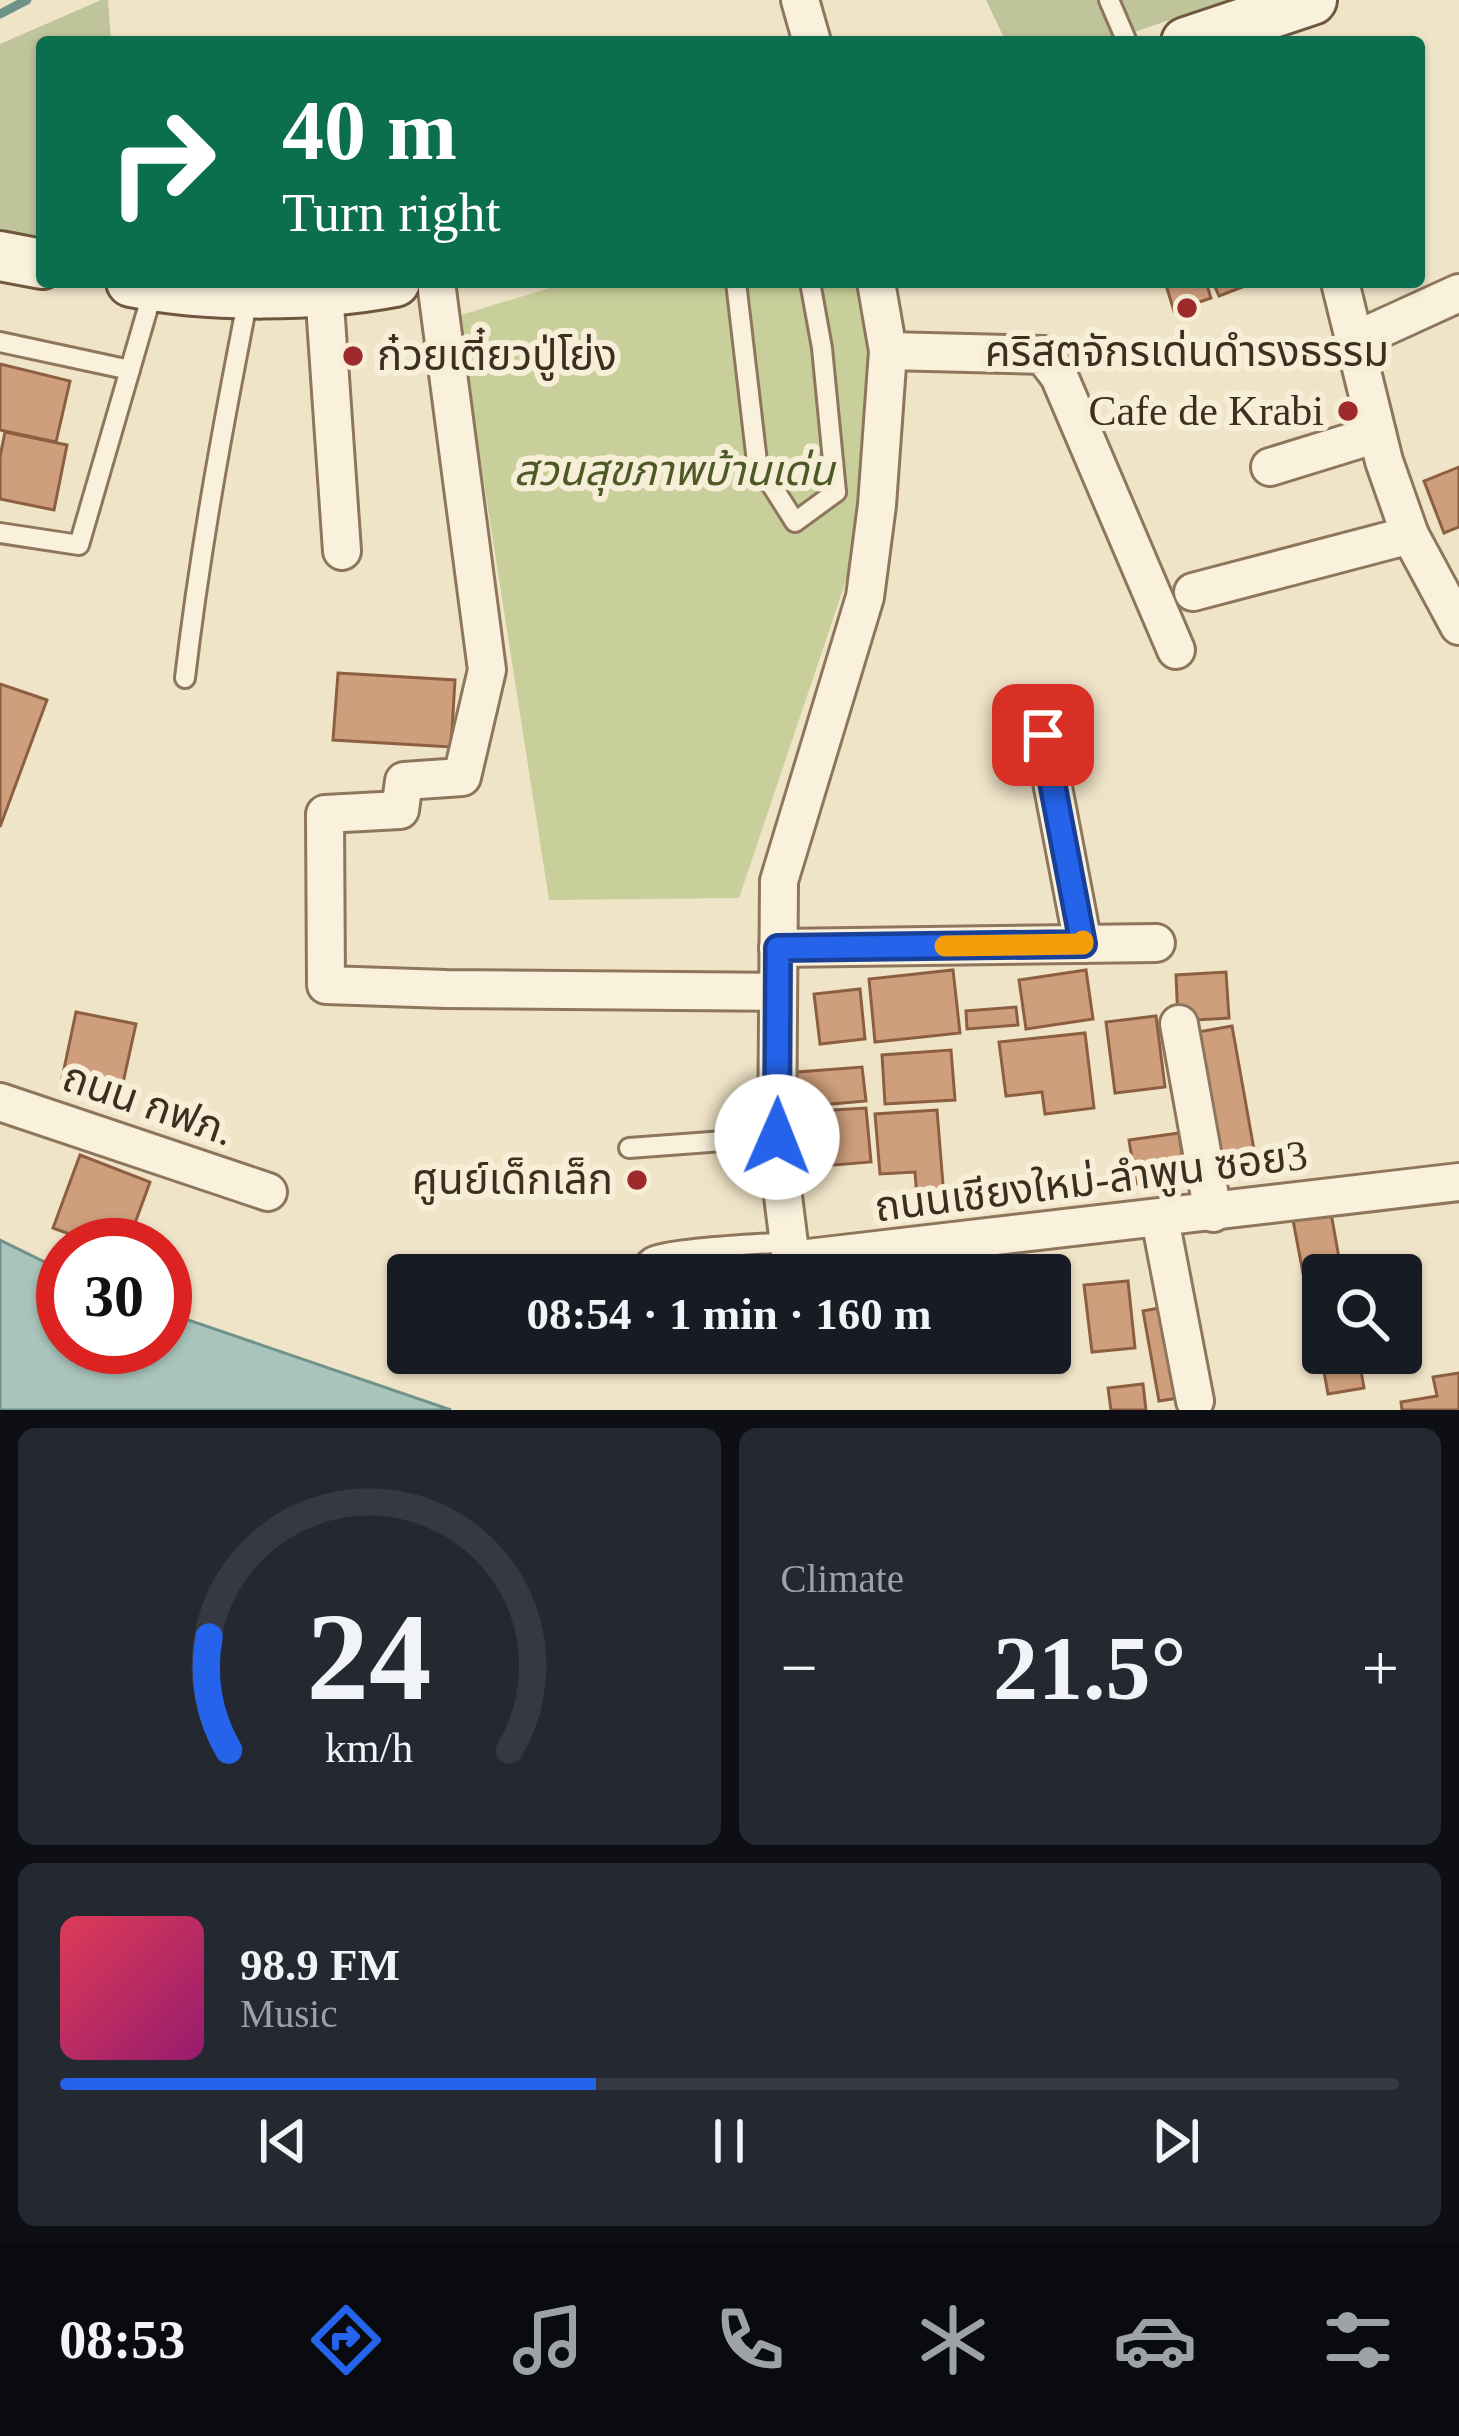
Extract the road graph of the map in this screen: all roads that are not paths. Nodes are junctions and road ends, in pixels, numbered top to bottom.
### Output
1 (800, 0) edge
2 (1109, 0) edge
3 (810, 36) edge
4 (1124, 36) edge
5 (0, 256) edge
6 (36, 263) edge
7 (141, 288) edge
8 (190, 288) edge
9 (342, 288) edge
10 (437, 288) edge
11 (737, 288) edge
12 (811, 288) edge
13 (877, 288) edge
14 (1342, 288) edge
15 (324, 290) junction
16 (250, 293) junction
17 (1459, 293) edge
18 (1356, 340) junction
19 (0, 342) edge
20 (888, 351) junction
21 (130, 370) junction
22 (1377, 434) junction
23 (1270, 467) dead end
24 (836, 492) junction
25 (877, 505) junction
26 (0, 532) edge
27 (1410, 535) junction
28 (342, 551) dead end
29 (1193, 592) dead end
30 (1459, 626) edge
31 (1176, 650) dead end
32 (185, 678) dead end
33 (1016, 728) dead end
34 (1083, 944) junction
35 (1156, 944) dead end
36 (778, 948) junction
37 (778, 992) junction
38 (1179, 1024) dead end
39 (0, 1102) edge
40 (777, 1137) junction
41 (629, 1148) dead end
42 (1459, 1182) edge
43 (268, 1192) dead end
44 (1213, 1213) junction
45 (1160, 1219) junction
46 (788, 1242) junction
47 (663, 1254) edge
48 (1195, 1401) dead end

1 - 3 street
2 - 4 lane
5 - 6 main road
7 - 21 lane
8 - 16 main road
9 - 15 main road
10 - 37 street
11 - 24 lane
12 - 24 lane
13 - 20 street
14 - 18 street
15 - 16 main road
15 - 28 street
16 - 32 lane
17 - 18 street
18 - 22 street
19 - 21 lane
20 - 25 street
20 - 31 street
21 - 26 lane
22 - 23 street
22 - 27 street
24 - 25 lane
25 - 36 street
27 - 29 street
27 - 30 street
33 - 34 street
34 - 35 street
34 - 36 street
36 - 37 street
37 - 40 street
38 - 44 street
39 - 43 street, ถนน กฟภ.
40 - 41 lane
40 - 46 street
42 - 44 street, ถนนเชียงใหม่-ลำพูน ซอย3
44 - 45 street, ถนนเชียงใหม่-ลำพูน ซอย3
45 - 46 street, ถนนเชียงใหม่-ลำพูน ซอย3
45 - 48 street
46 - 47 lane

